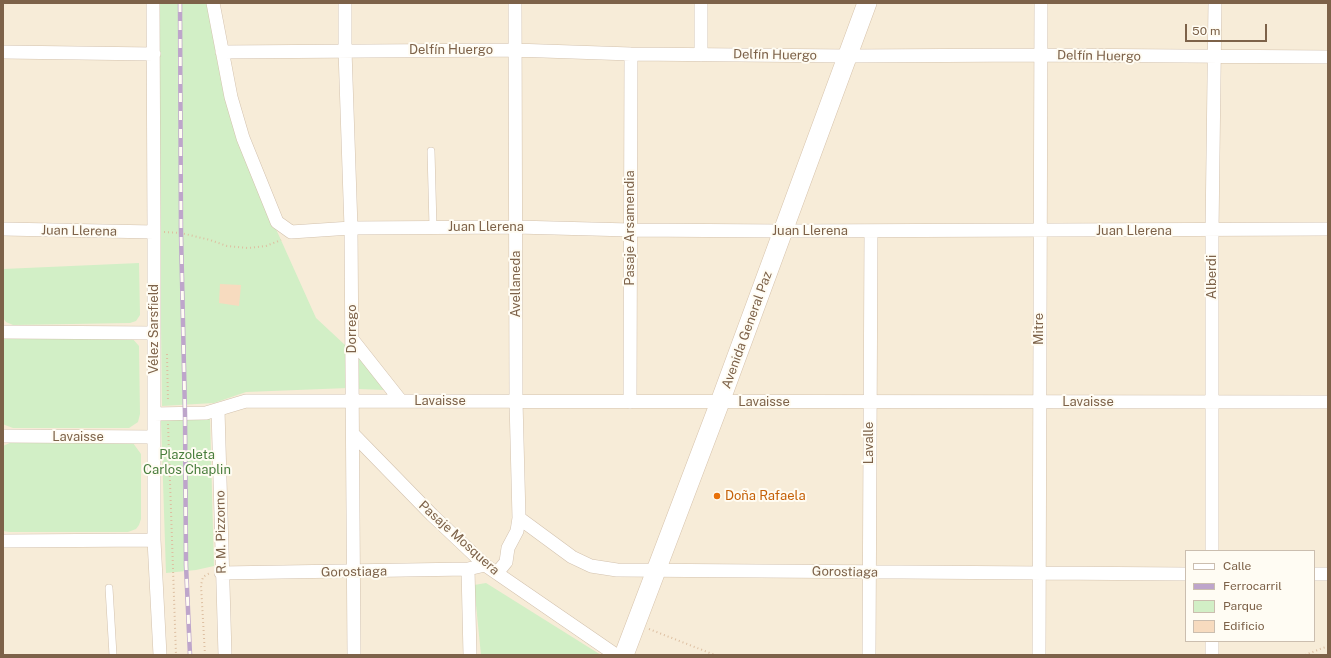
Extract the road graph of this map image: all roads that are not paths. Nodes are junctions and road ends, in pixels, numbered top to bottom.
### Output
1 (153, 3) edge
2 (213, 3) edge
3 (345, 3) edge
4 (514, 3) edge
5 (701, 3) edge
6 (867, 3) edge
7 (1041, 3) edge
8 (1215, 3) edge
9 (345, 50) junction
10 (514, 50) junction
11 (3, 52) edge
12 (222, 52) junction
13 (154, 54) junction
14 (631, 54) junction
15 (701, 55) junction
16 (1041, 55) junction
17 (848, 56) junction
18 (1214, 57) junction
19 (1328, 57) edge
20 (431, 151) dead end
21 (433, 227) junction
22 (516, 227) junction
23 (351, 228) junction
24 (3, 229) edge
25 (1328, 229) edge
26 (161, 230) junction
27 (630, 230) junction
28 (783, 231) junction
29 (871, 231) junction
30 (1040, 231) junction
31 (1212, 231) junction
32 (3, 332) edge
33 (154, 333) junction
34 (352, 339) junction
35 (352, 401) junction
36 (401, 401) junction
37 (516, 402) junction
38 (630, 402) junction
39 (720, 402) junction
40 (869, 402) junction
41 (1039, 402) junction
42 (1212, 402) junction
43 (1328, 402) edge
44 (218, 410) junction
45 (154, 414) junction
46 (353, 434) junction
47 (3, 436) edge
48 (154, 437) junction
49 (519, 518) junction
50 (154, 540) junction
51 (3, 541) edge
52 (1212, 550) edge
53 (485, 565) junction
54 (468, 570) junction
55 (655, 571) junction
56 (354, 572) junction
57 (221, 573) junction
58 (497, 573) junction
59 (869, 573) junction
60 (1039, 574) junction
61 (1185, 574) edge
62 (1315, 574) edge
63 (1328, 574) edge
64 (109, 588) dead end
65 (1212, 642) edge
66 (113, 655) edge
67 (160, 655) edge
68 (225, 655) edge
69 (354, 655) edge
70 (470, 655) edge
71 (616, 655) edge
72 (624, 655) edge
73 (869, 655) edge
74 (1039, 655) edge
75 (1212, 655) edge

1 - 13 street, Vélez Sarsfield
2 - 12 street
3 - 9 street, Dorrego
4 - 10 street, Avellaneda
5 - 15 street
6 - 17 main road, Avenida General Paz
7 - 16 street, Mitre
8 - 18 street, Alberdi
9 - 10 street, Delfín Huergo
9 - 12 street, Delfín Huergo
9 - 23 street, Dorrego
10 - 14 street, Delfín Huergo
10 - 22 street, Avellaneda
11 - 13 street
12 - 23 street, Juan Llerena
13 - 26 street, Vélez Sarsfield
14 - 15 street, Delfín Huergo
14 - 27 street, Pasaje Arsamendia
15 - 17 street, Delfín Huergo
16 - 17 street, Delfín Huergo
16 - 18 street, Delfín Huergo
16 - 30 street, Mitre
17 - 28 main road, Avenida General Paz
18 - 19 street, Delfín Huergo
18 - 31 street, Alberdi
20 - 21 lane
21 - 22 street, Juan Llerena
21 - 23 street, Juan Llerena
22 - 27 street, Juan Llerena
22 - 37 street, Avellaneda
23 - 34 street, Dorrego
24 - 26 street, Juan Llerena
25 - 31 street, Juan Llerena
26 - 33 street, Vélez Sarsfield
27 - 28 street, Juan Llerena
27 - 38 street, Pasaje Arsamendia
28 - 29 street, Juan Llerena
28 - 39 main road, Avenida General Paz
29 - 30 street, Juan Llerena
29 - 40 street, Lavalle
30 - 31 street, Juan Llerena
30 - 41 street, Mitre
31 - 42 street, Alberdi
32 - 33 street
33 - 45 street, Vélez Sarsfield
34 - 35 street, Dorrego
34 - 36 street
35 - 36 street, Lavaisse
35 - 44 street, Lavaisse
35 - 46 street, Dorrego
36 - 37 street, Lavaisse
37 - 38 street, Lavaisse
37 - 49 street, Avellaneda
38 - 39 street, Lavaisse
39 - 40 street, Lavaisse
39 - 55 main road, Avenida General Paz
40 - 41 street, Lavaisse
40 - 59 street, Lavalle
41 - 42 street, Lavaisse
41 - 60 street, Mitre
42 - 43 street, Lavaisse
42 - 52 street, Alberdi
44 - 45 street, Lavaisse
44 - 57 street, R. M. Pizzorno
45 - 48 street, Vélez Sarsfield
46 - 53 street, Pasaje Mosquera
46 - 56 street, Dorrego
47 - 48 street, Lavaisse
48 - 50 street, Vélez Sarsfield
49 - 55 street, Gorostiaga
49 - 58 street, Avellaneda
50 - 51 street
50 - 67 street, Vélez Sarsfield
53 - 54 street, Gorostiaga
53 - 58 street, Pasaje Mosquera
54 - 56 street, Gorostiaga
54 - 70 street
55 - 59 street, Gorostiaga
55 - 72 main road, Avenida General Paz
56 - 57 street, Gorostiaga
56 - 69 street, Dorrego
57 - 68 street, R. M. Pizzorno
58 - 71 street, Pasaje Mosquera
59 - 60 street, Gorostiaga
59 - 73 street, Lavalle
60 - 61 street, Gorostiaga
60 - 74 street, Mitre
62 - 63 street
64 - 66 lane
65 - 75 street

